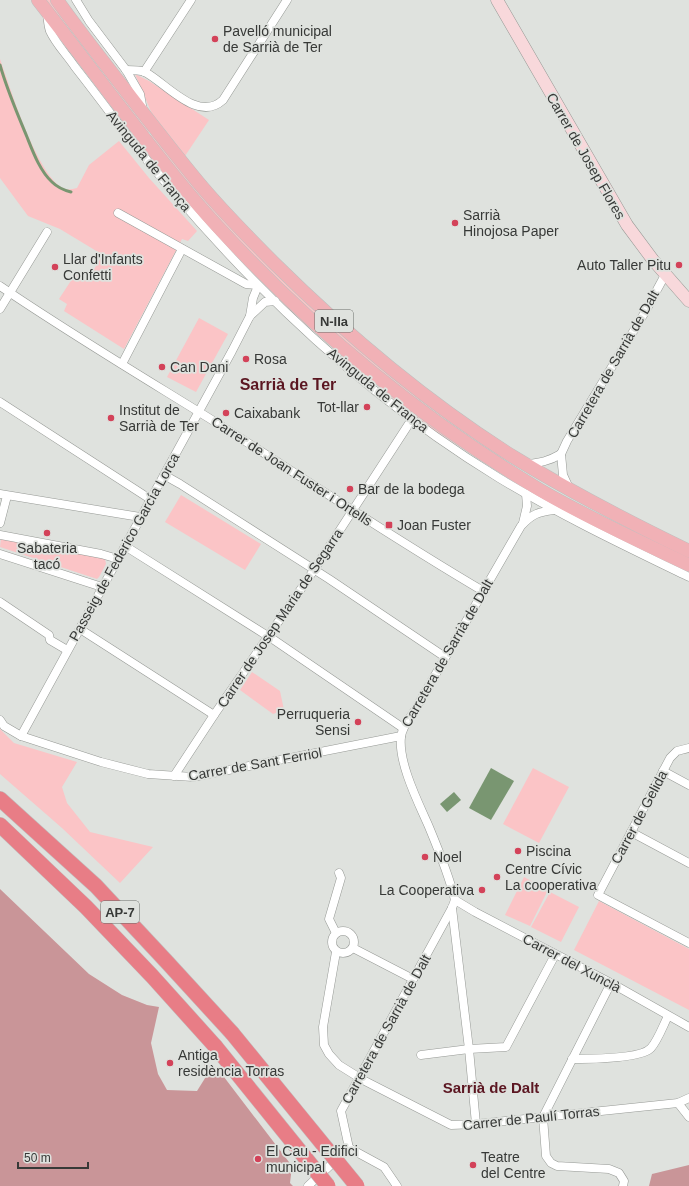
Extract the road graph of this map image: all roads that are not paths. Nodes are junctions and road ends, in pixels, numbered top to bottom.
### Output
1 (38, 0) edge
2 (76, 0) edge
3 (191, 0) edge
4 (287, 0) edge
5 (498, 1) edge
6 (59, 2) edge
7 (46, 11) junction
8 (89, 21) junction
9 (126, 70) junction
10 (144, 72) junction
11 (143, 113) junction
12 (118, 214) dead end
13 (47, 232) dead end
14 (182, 249) junction
15 (665, 275) junction
16 (258, 285) junction
17 (0, 286) edge
18 (10, 293) junction
19 (275, 301) junction
20 (689, 301) edge
21 (0, 309) edge
22 (250, 316) junction
23 (122, 364) junction
24 (0, 402) edge
25 (198, 411) junction
26 (412, 419) junction
27 (561, 454) junction
28 (525, 464) junction
29 (164, 475) junction
30 (569, 490) junction
31 (526, 494) junction
32 (3, 495) edge
33 (150, 499) junction
34 (554, 510) junction
35 (353, 511) junction
36 (140, 517) junction
37 (0, 523) edge
38 (521, 526) junction
39 (0, 535) edge
40 (125, 546) junction
41 (689, 550) edge
42 (0, 554) edge
43 (118, 558) junction
44 (689, 566) edge
45 (314, 570) junction
46 (689, 577) edge
47 (102, 587) junction
48 (483, 591) junction
49 (0, 602) edge
50 (80, 629) junction
51 (268, 637) junction
52 (67, 650) junction
53 (446, 657) junction
54 (214, 716) junction
55 (0, 720) edge
56 (403, 728) junction
57 (21, 736) junction
58 (401, 736) junction
59 (689, 748) edge
60 (663, 771) junction
61 (174, 776) junction
62 (689, 785) edge
63 (0, 799) edge
64 (0, 825) edge
65 (630, 832) junction
66 (689, 863) edge
67 (339, 873) dead end
68 (455, 900) junction
69 (452, 908) junction
70 (336, 933) junction
71 (689, 943) edge
72 (353, 948) junction
73 (336, 952) junction
74 (555, 955) junction
75 (413, 979) junction
76 (611, 983) junction
77 (668, 1016) junction
78 (689, 1027) edge
79 (469, 1049) junction
80 (421, 1055) dead end
81 (572, 1059) junction
82 (359, 1076) junction
83 (689, 1098) edge
84 (678, 1103) junction
85 (543, 1117) junction
86 (689, 1117) edge
87 (476, 1124) junction
88 (349, 1148) junction
89 (308, 1186) edge
90 (328, 1186) edge
91 (357, 1186) edge
92 (397, 1186) edge
93 (623, 1186) edge

1 - 7 main road, Avinguda de França / N-IIa
2 - 8 street
3 - 10 street
4 - 10 street
5 - 15 street, Carrer de Josep Flores
6 - 8 street
6 - 11 main road, Avinguda de França / N-IIa
7 - 16 street, Avinguda de França
7 - 44 main road, Avinguda de França / N-IIa
8 - 9 street
9 - 10 street
9 - 11 street
11 - 28 main road, Avinguda de França / N-IIa
12 - 14 street
13 - 18 street
14 - 16 street
14 - 23 street
15 - 20 street, Carrer de Josep Flores
15 - 27 street, Carretera de Sarrià de Dalt
16 - 19 street, Avinguda de França
16 - 22 street, Passeig de Federico García Lorca
17 - 18 street, Carrer de Joan Fuster i Ortells
18 - 21 street
18 - 23 street, Carrer de Joan Fuster i Ortells
19 - 22 street, Passeig de Federico García Lorca
19 - 26 street, Avinguda de França
22 - 25 street, Passeig de Federico García Lorca
23 - 25 street, Carrer de Joan Fuster i Ortells
24 - 33 street
25 - 29 street, Passeig de Federico García Lorca
25 - 35 street, Carrer de Joan Fuster i Ortells
26 - 31 street, Avinguda de França
26 - 35 street, Carrer de Josep Maria de Segarra
27 - 28 street
27 - 30 street
28 - 30 main road, Avinguda de França / N-IIa
29 - 33 street, Passeig de Federico García Lorca
29 - 45 street
30 - 41 main road, Avinguda de França / N-IIa
31 - 34 street, Avinguda de França
31 - 38 street, Carretera de Sarrià de Dalt
32 - 36 street
32 - 37 street
33 - 36 street, Passeig de Federico García Lorca
34 - 38 street, Carretera de Sarrià de Dalt
34 - 46 street, Avinguda de França
35 - 45 street, Carrer de Josep Maria de Segarra
35 - 48 street, Carrer de Joan Fuster i Ortells
36 - 40 street, Passeig de Federico García Lorca
38 - 48 street, Carretera de Sarrià de Dalt
39 - 43 street
40 - 43 street, Passeig de Federico García Lorca
40 - 51 street
42 - 47 street
43 - 47 street, Passeig de Federico García Lorca
45 - 51 street, Carrer de Josep Maria de Segarra
45 - 53 street
47 - 50 street, Passeig de Federico García Lorca
48 - 53 street, Carretera de Sarrià de Dalt
49 - 52 street
50 - 52 street, Passeig de Federico García Lorca
50 - 54 street
51 - 54 street, Carrer de Josep Maria de Segarra
51 - 56 street
52 - 57 street, Passeig de Federico García Lorca
53 - 56 street, Carretera de Sarrià de Dalt
54 - 61 street, Carrer de Josep Maria de Segarra
55 - 57 street, Carrer de Sant Ferriol
56 - 58 street, Carretera de Sarrià de Dalt
57 - 61 street, Carrer de Sant Ferriol
58 - 61 street, Carrer de Sant Ferriol
58 - 68 street, Carretera de Sarrià de Dalt
59 - 60 street, Carrer de Gelida
60 - 62 street
60 - 65 street, Carrer de Gelida
63 - 91 highway, AP-7, bridge
64 - 90 highway, AP-7, bridge
65 - 66 street
65 - 71 street, Carrer de Gelida
67 - 70 street
68 - 69 street, Carretera de Sarrià de Dalt
68 - 74 street, Carrer del Xunclà
69 - 75 street, Carretera de Sarrià de Dalt
69 - 79 street
70 - 72 street
70 - 73 street
72 - 73 street
72 - 75 street
73 - 82 street, Carrer de Paulí Torras
74 - 76 street, Carrer del Xunclà
74 - 79 street
75 - 82 street, Carretera de Sarrià de Dalt
76 - 77 street, Carrer del Xunclà
76 - 81 street
77 - 78 street, Carrer del Xunclà
77 - 81 street
79 - 80 street
79 - 87 street
81 - 85 street
82 - 87 street, Carrer de Paulí Torras
82 - 88 street, Carretera de Sarrià de Dalt
83 - 84 street, Carrer de Paulí Torras
84 - 85 street, Carrer de Paulí Torras
84 - 86 street
85 - 87 street, Carrer de Paulí Torras
85 - 93 street
88 - 89 street
88 - 92 street

